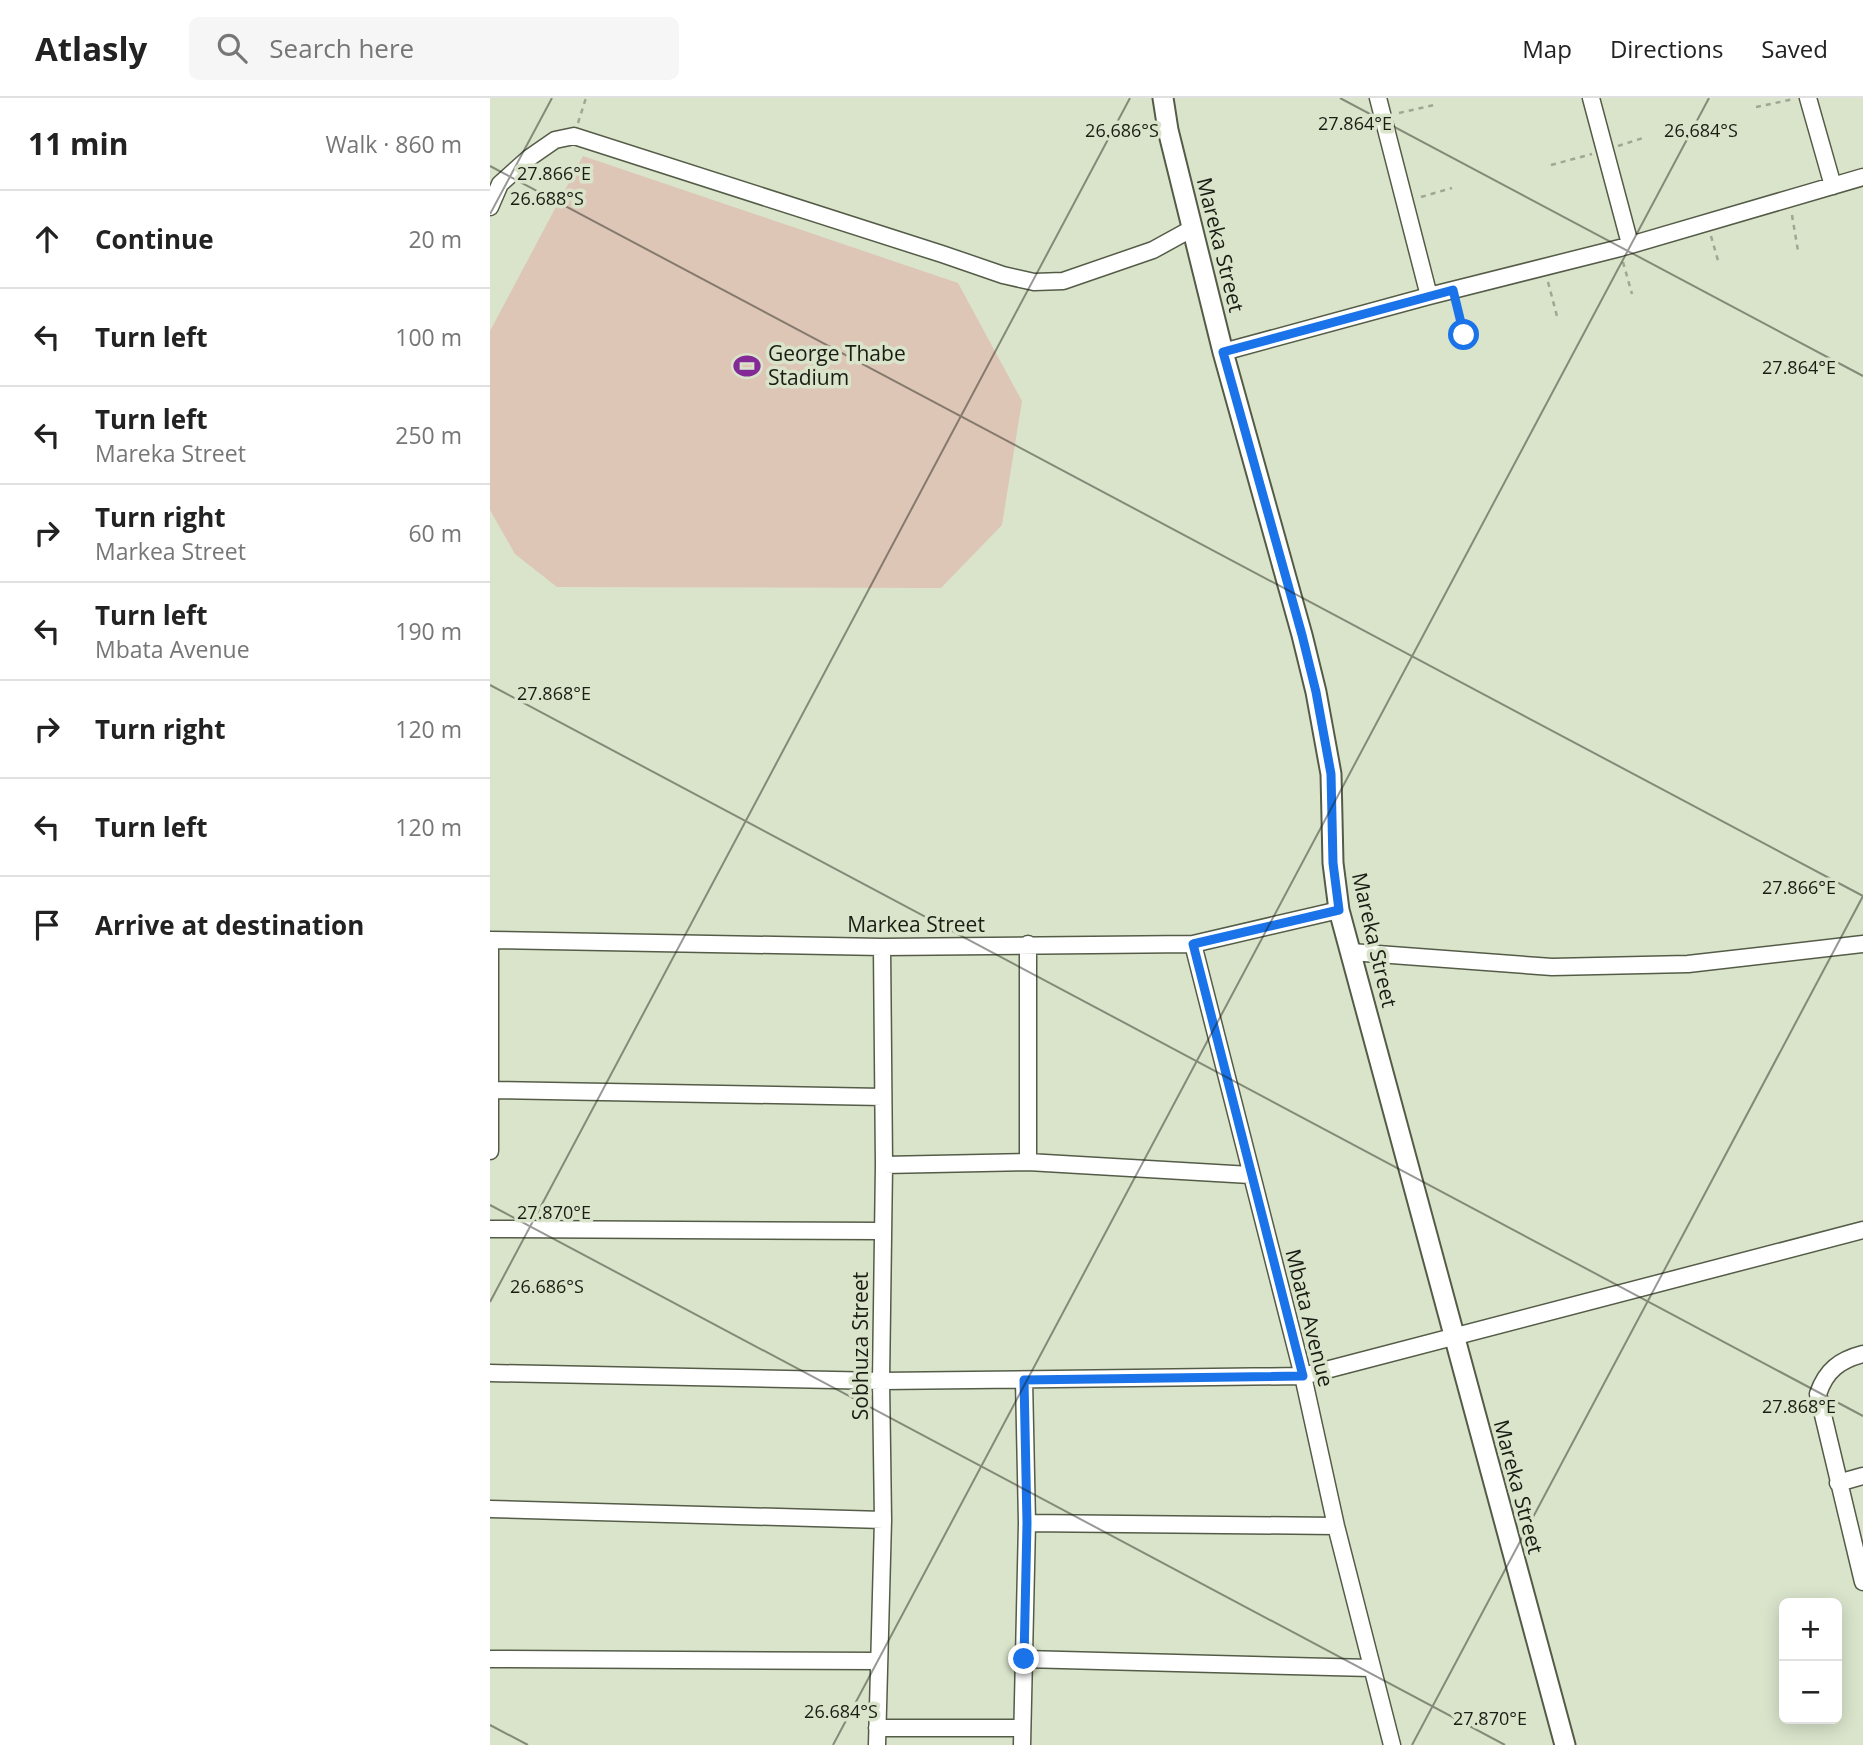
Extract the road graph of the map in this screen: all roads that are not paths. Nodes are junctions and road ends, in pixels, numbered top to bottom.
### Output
1 (1163, 98) edge
2 (1378, 98) edge
3 (1591, 98) edge
4 (1808, 98) edge
5 (1863, 177) edge
6 (1833, 186) junction
7 (490, 207) edge
8 (1193, 228) junction
9 (1625, 246) junction
10 (1429, 296) junction
11 (1223, 352) junction
12 (1339, 910) junction
13 (490, 940) edge
14 (1028, 944) junction
15 (1193, 944) junction
16 (1863, 944) edge
17 (490, 946) edge
18 (882, 947) junction
19 (1350, 952) junction
20 (491, 1090) edge
21 (883, 1097) junction
22 (490, 1151) edge
23 (1028, 1162) junction
24 (884, 1165) junction
25 (1250, 1175) junction
26 (490, 1229) edge
27 (1863, 1230) edge
28 (882, 1231) junction
29 (1454, 1338) junction
30 (1863, 1354) edge
31 (490, 1373) edge
32 (1303, 1376) junction
33 (1024, 1380) junction
34 (881, 1381) junction
35 (1863, 1476) edge
36 (1838, 1483) junction
37 (490, 1509) edge
38 (883, 1520) junction
39 (1027, 1523) junction
40 (1336, 1526) junction
41 (1863, 1582) edge
42 (490, 1659) edge
43 (1024, 1659) junction
44 (878, 1661) junction
45 (1371, 1668) junction
46 (1022, 1728) junction
47 (877, 1737) edge
48 (1022, 1745) edge
49 (1392, 1745) edge
50 (1564, 1745) edge

1 - 8 main road, Mareka Street
2 - 10 street
3 - 9 street
4 - 6 street
5 - 6 street
6 - 9 street
7 - 8 street
8 - 11 main road, Mareka Street
9 - 10 street
10 - 11 street
11 - 12 main road, Mareka Street
12 - 15 street, Markea Street
12 - 19 main road, Mareka Street
13 - 18 street, Markea Street
14 - 15 street, Markea Street
14 - 18 street, Markea Street
14 - 23 street
15 - 25 street, Mbata Avenue
16 - 19 street
17 - 20 street
18 - 21 street, Sobhuza Street
19 - 29 main road, Mareka Street
20 - 21 street
20 - 22 street
21 - 24 street, Sobhuza Street
23 - 24 street
23 - 25 street
24 - 28 street, Sobhuza Street
25 - 32 street, Mbata Avenue
26 - 28 street
27 - 29 street
28 - 34 street, Sobhuza Street
29 - 32 street
29 - 50 main road, Mareka Street
30 - 36 street
31 - 34 street
32 - 33 street
32 - 40 street, Mbata Avenue
33 - 34 street
33 - 39 street
34 - 38 street, Sobhuza Street
35 - 36 street
36 - 41 street
37 - 38 street
38 - 44 street, Sobhuza Street
39 - 40 street
39 - 43 street
40 - 45 street, Mbata Avenue
42 - 44 street
43 - 45 street
43 - 46 street
44 - 47 street, Sobhuza Street
45 - 49 street, Mbata Avenue
46 - 47 street
46 - 48 street

